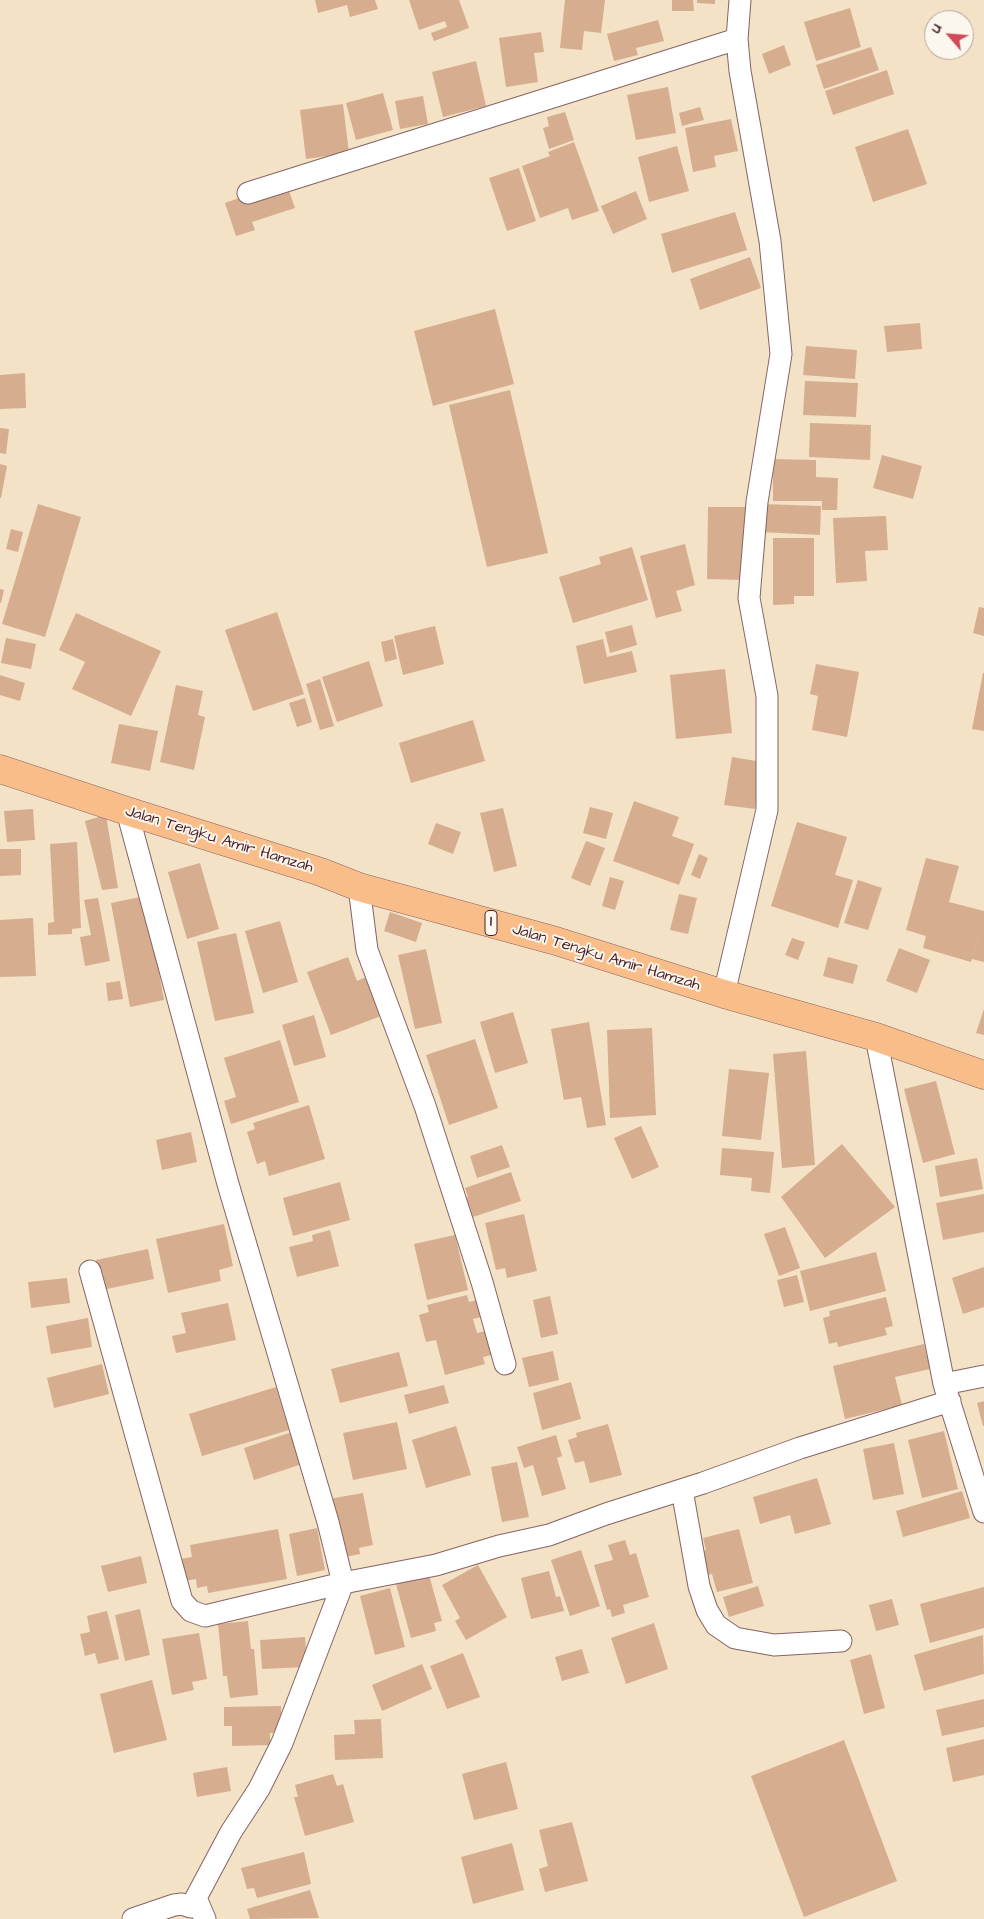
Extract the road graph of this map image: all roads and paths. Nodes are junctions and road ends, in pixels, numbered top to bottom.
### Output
1 (740, 0) edge
2 (737, 38) junction
3 (248, 193) dead end
4 (0, 769) edge
5 (127, 811) junction
6 (359, 887) junction
7 (724, 994) junction
8 (876, 1037) junction
9 (984, 1074) edge
10 (90, 1271) dead end
11 (505, 1364) dead end
12 (984, 1376) edge
13 (947, 1393) junction
14 (682, 1490) junction
15 (984, 1512) edge
16 (343, 1583) junction
17 (841, 1641) dead end
18 (198, 1913) edge
19 (133, 1919) edge

1 - 2 street
2 - 3 street
2 - 7 street
4 - 5 highway, Jalan Tengku Amir Hamzah / 1
5 - 6 highway, Jalan Tengku Amir Hamzah / 1
5 - 16 street
6 - 7 highway, Jalan Tengku Amir Hamzah / 1
6 - 11 street
7 - 8 highway, Jalan Tengku Amir Hamzah / 1
8 - 9 highway, Jalan Tengku Amir Hamzah / 1
8 - 13 street
10 - 16 street
12 - 13 street
13 - 14 street
13 - 15 street
14 - 16 street
14 - 17 street
16 - 18 street
18 - 19 street

